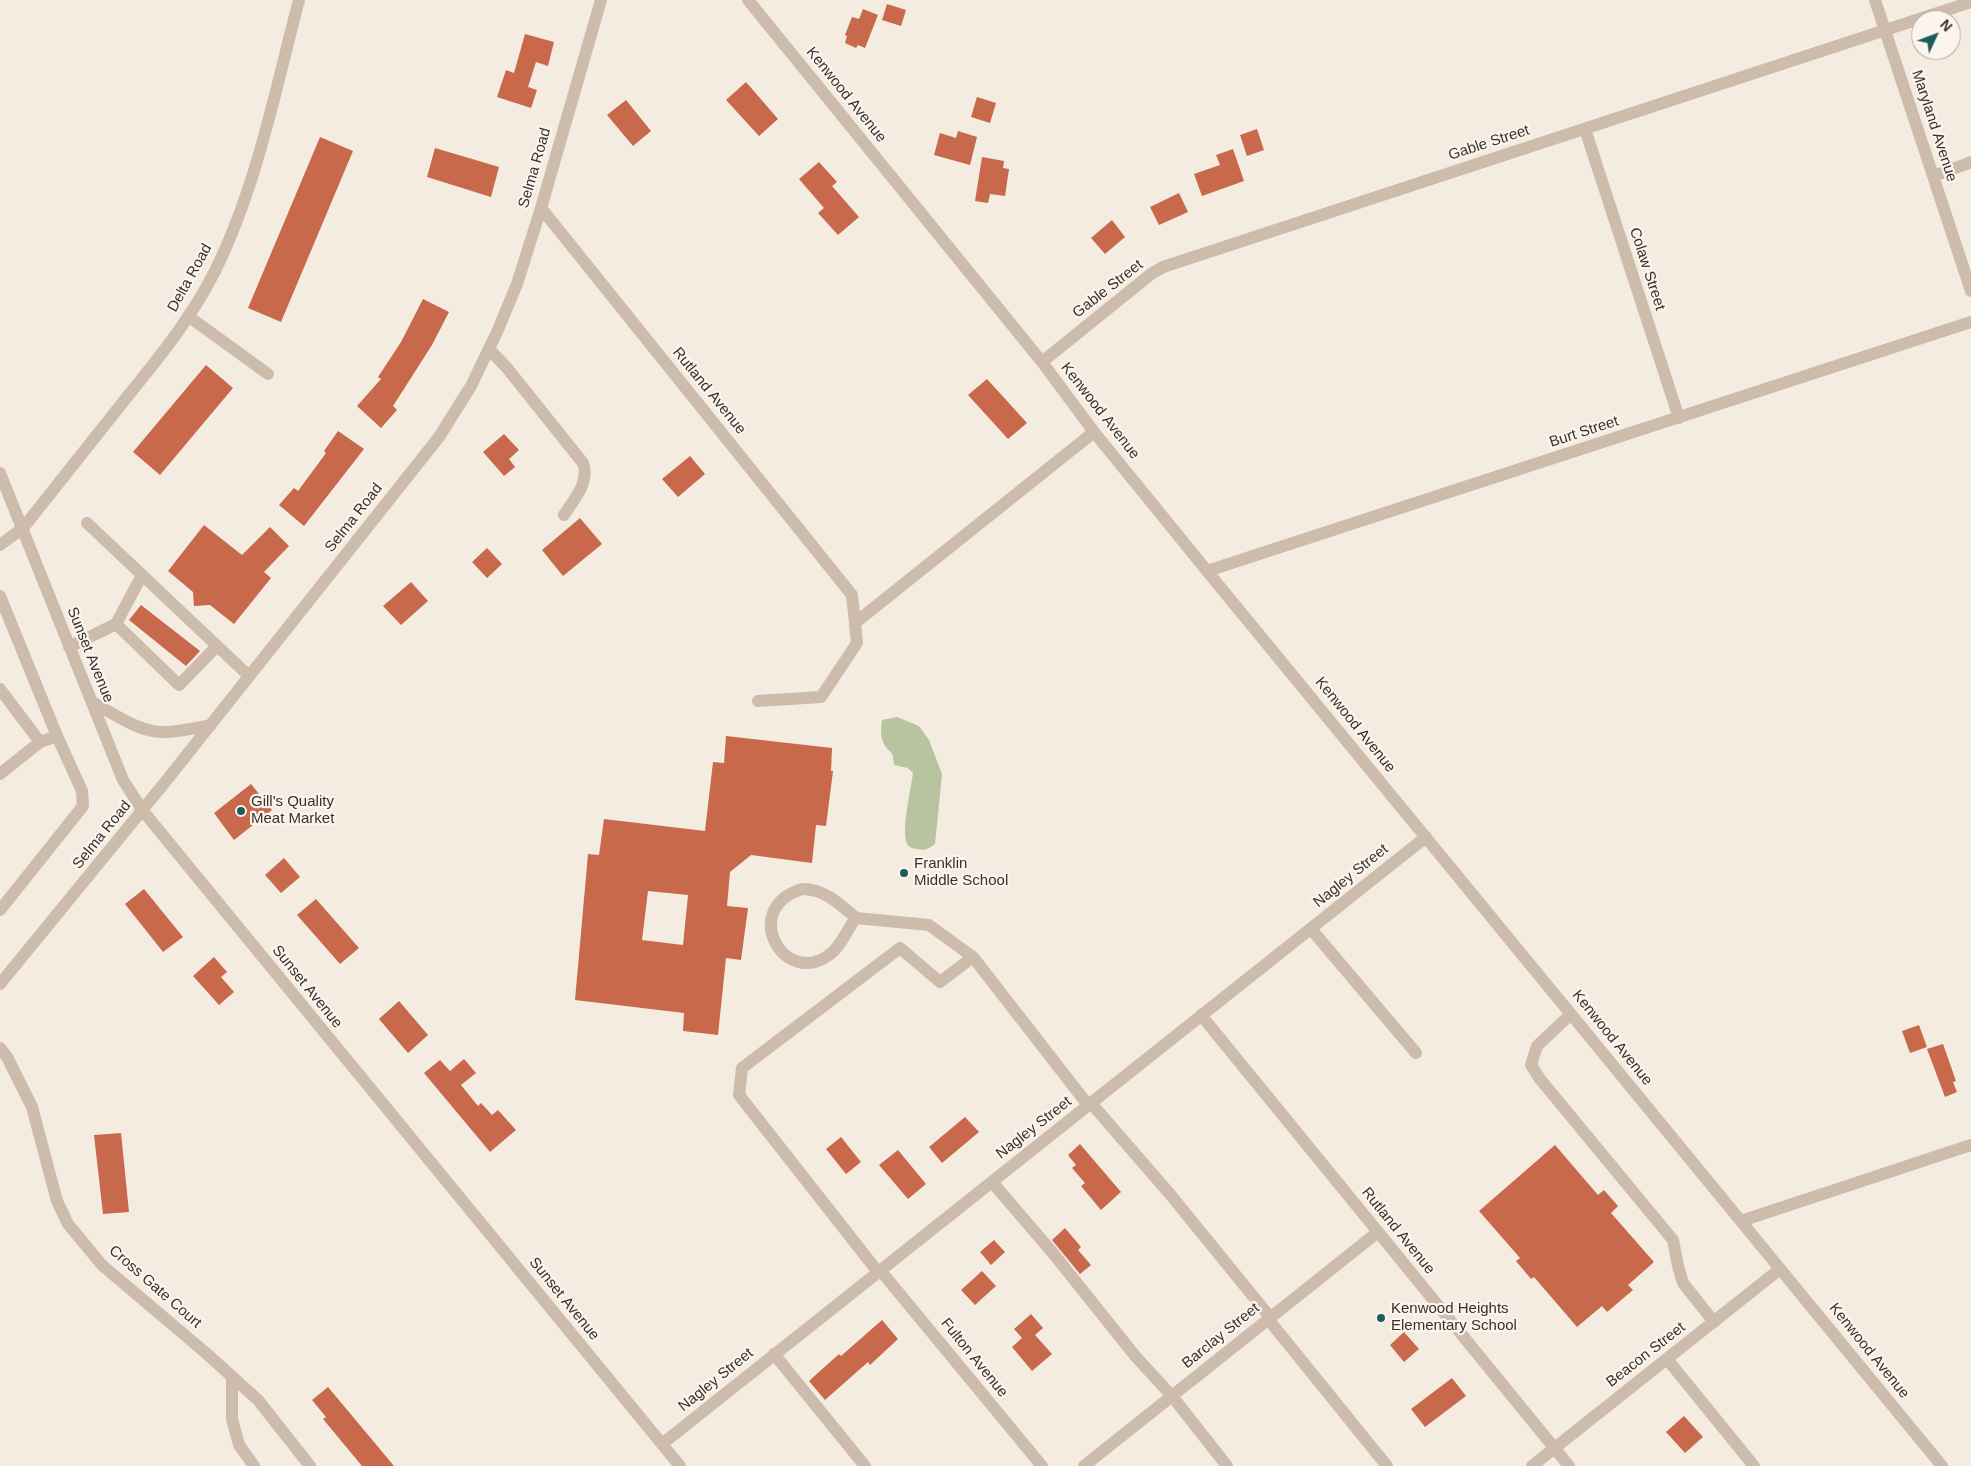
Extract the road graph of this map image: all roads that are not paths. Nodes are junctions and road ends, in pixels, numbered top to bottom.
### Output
1 (299, 0) edge
2 (601, 0) edge
3 (748, 0) edge
4 (1875, 0) edge
5 (1971, 2) edge
6 (1885, 29) junction
7 (1585, 129) junction
8 (1971, 162) edge
9 (1934, 176) junction
10 (541, 208) junction
11 (1971, 291) edge
12 (188, 316) junction
13 (1971, 322) edge
14 (489, 349) junction
15 (1042, 362) junction
16 (268, 374) dead end
17 (1679, 418) junction
18 (1094, 432) junction
19 (0, 473) edge
20 (564, 515) dead end
21 (87, 523) dead end
22 (23, 528) junction
23 (0, 545) edge
24 (1207, 572) junction
25 (142, 575) junction
26 (0, 596) edge
27 (855, 623) junction
28 (116, 624) junction
29 (217, 646) junction
30 (70, 647) junction
31 (249, 676) junction
32 (0, 689) edge
33 (758, 701) dead end
34 (92, 702) junction
35 (211, 725) junction
36 (57, 736) junction
37 (40, 742) junction
38 (0, 774) edge
39 (143, 810) junction
40 (1426, 837) junction
41 (0, 910) edge
42 (856, 918) junction
43 (1311, 929) junction
44 (973, 957) junction
45 (0, 984) edge
46 (1570, 1014) junction
47 (1201, 1015) junction
48 (0, 1048) edge
49 (1416, 1053) dead end
50 (1090, 1104) junction
51 (1971, 1145) edge
52 (992, 1182) junction
53 (1741, 1221) junction
54 (1378, 1232) junction
55 (1780, 1269) junction
56 (879, 1271) junction
57 (1269, 1318) junction
58 (1714, 1322) junction
59 (774, 1354) junction
60 (1667, 1359) junction
61 (232, 1377) junction
62 (1172, 1396) junction
63 (662, 1444) junction
64 (1555, 1448) junction
65 (254, 1466) edge
66 (310, 1466) edge
67 (680, 1466) edge
68 (865, 1466) edge
69 (1042, 1466) edge
70 (1084, 1466) edge
71 (1227, 1466) edge
72 (1386, 1466) edge
73 (1532, 1466) edge
74 (1570, 1466) edge
75 (1754, 1466) edge
76 (1942, 1466) edge

1 - 12 street, Delta Road
2 - 10 street, Selma Road
3 - 15 street, Kenwood Avenue
4 - 6 street, Maryland Avenue
5 - 6 street, Gable Street
6 - 7 street, Gable Street
6 - 9 street, Maryland Avenue
7 - 15 street, Gable Street
7 - 17 street, Colaw Street
8 - 9 street
9 - 11 street, Maryland Avenue
10 - 14 street, Selma Road
10 - 27 street, Rutland Avenue
12 - 16 street
12 - 22 street, Delta Road
13 - 17 street, Burt Street
14 - 20 street
14 - 31 street, Selma Road
15 - 18 street, Kenwood Avenue
17 - 24 street, Burt Street
18 - 24 street, Kenwood Avenue
18 - 27 street
19 - 22 street, Sunset Avenue
21 - 25 street
22 - 23 street, Delta Road
22 - 30 street, Sunset Avenue
24 - 40 street, Kenwood Avenue
25 - 28 street
25 - 29 street
26 - 36 street
27 - 33 street
28 - 29 street
28 - 30 street
29 - 31 street
30 - 34 street, Sunset Avenue
31 - 35 street, Selma Road
32 - 37 street
34 - 35 street
34 - 39 street, Sunset Avenue
35 - 39 street, Selma Road
36 - 37 street
36 - 41 street
37 - 38 street
39 - 45 street, Selma Road
39 - 63 street, Sunset Avenue
40 - 43 street, Nagley Street
40 - 46 street, Kenwood Avenue
42 - 42 street
42 - 44 street
43 - 47 street, Nagley Street
43 - 49 street
44 - 50 street
44 - 56 street, Fulton Avenue
46 - 53 street, Kenwood Avenue
46 - 58 street
47 - 50 street, Nagley Street
47 - 54 street, Rutland Avenue
48 - 61 street, Cross Gate Court
50 - 52 street, Nagley Street
50 - 57 street
51 - 53 street
52 - 56 street, Nagley Street
52 - 62 street
53 - 55 street, Kenwood Avenue
54 - 57 street, Barclay Street
54 - 64 street, Rutland Avenue
55 - 58 street, Beacon Street
55 - 76 street, Kenwood Avenue
56 - 59 street, Nagley Street
56 - 69 street, Fulton Avenue
57 - 62 street, Barclay Street
57 - 72 street
58 - 60 street, Beacon Street
59 - 63 street, Nagley Street
59 - 68 street
60 - 64 street, Beacon Street
60 - 75 street
61 - 65 street
61 - 66 street, Cross Gate Court
62 - 70 street, Barclay Street
62 - 71 street
63 - 67 street, Sunset Avenue
64 - 73 street, Beacon Street
64 - 74 street, Rutland Avenue

